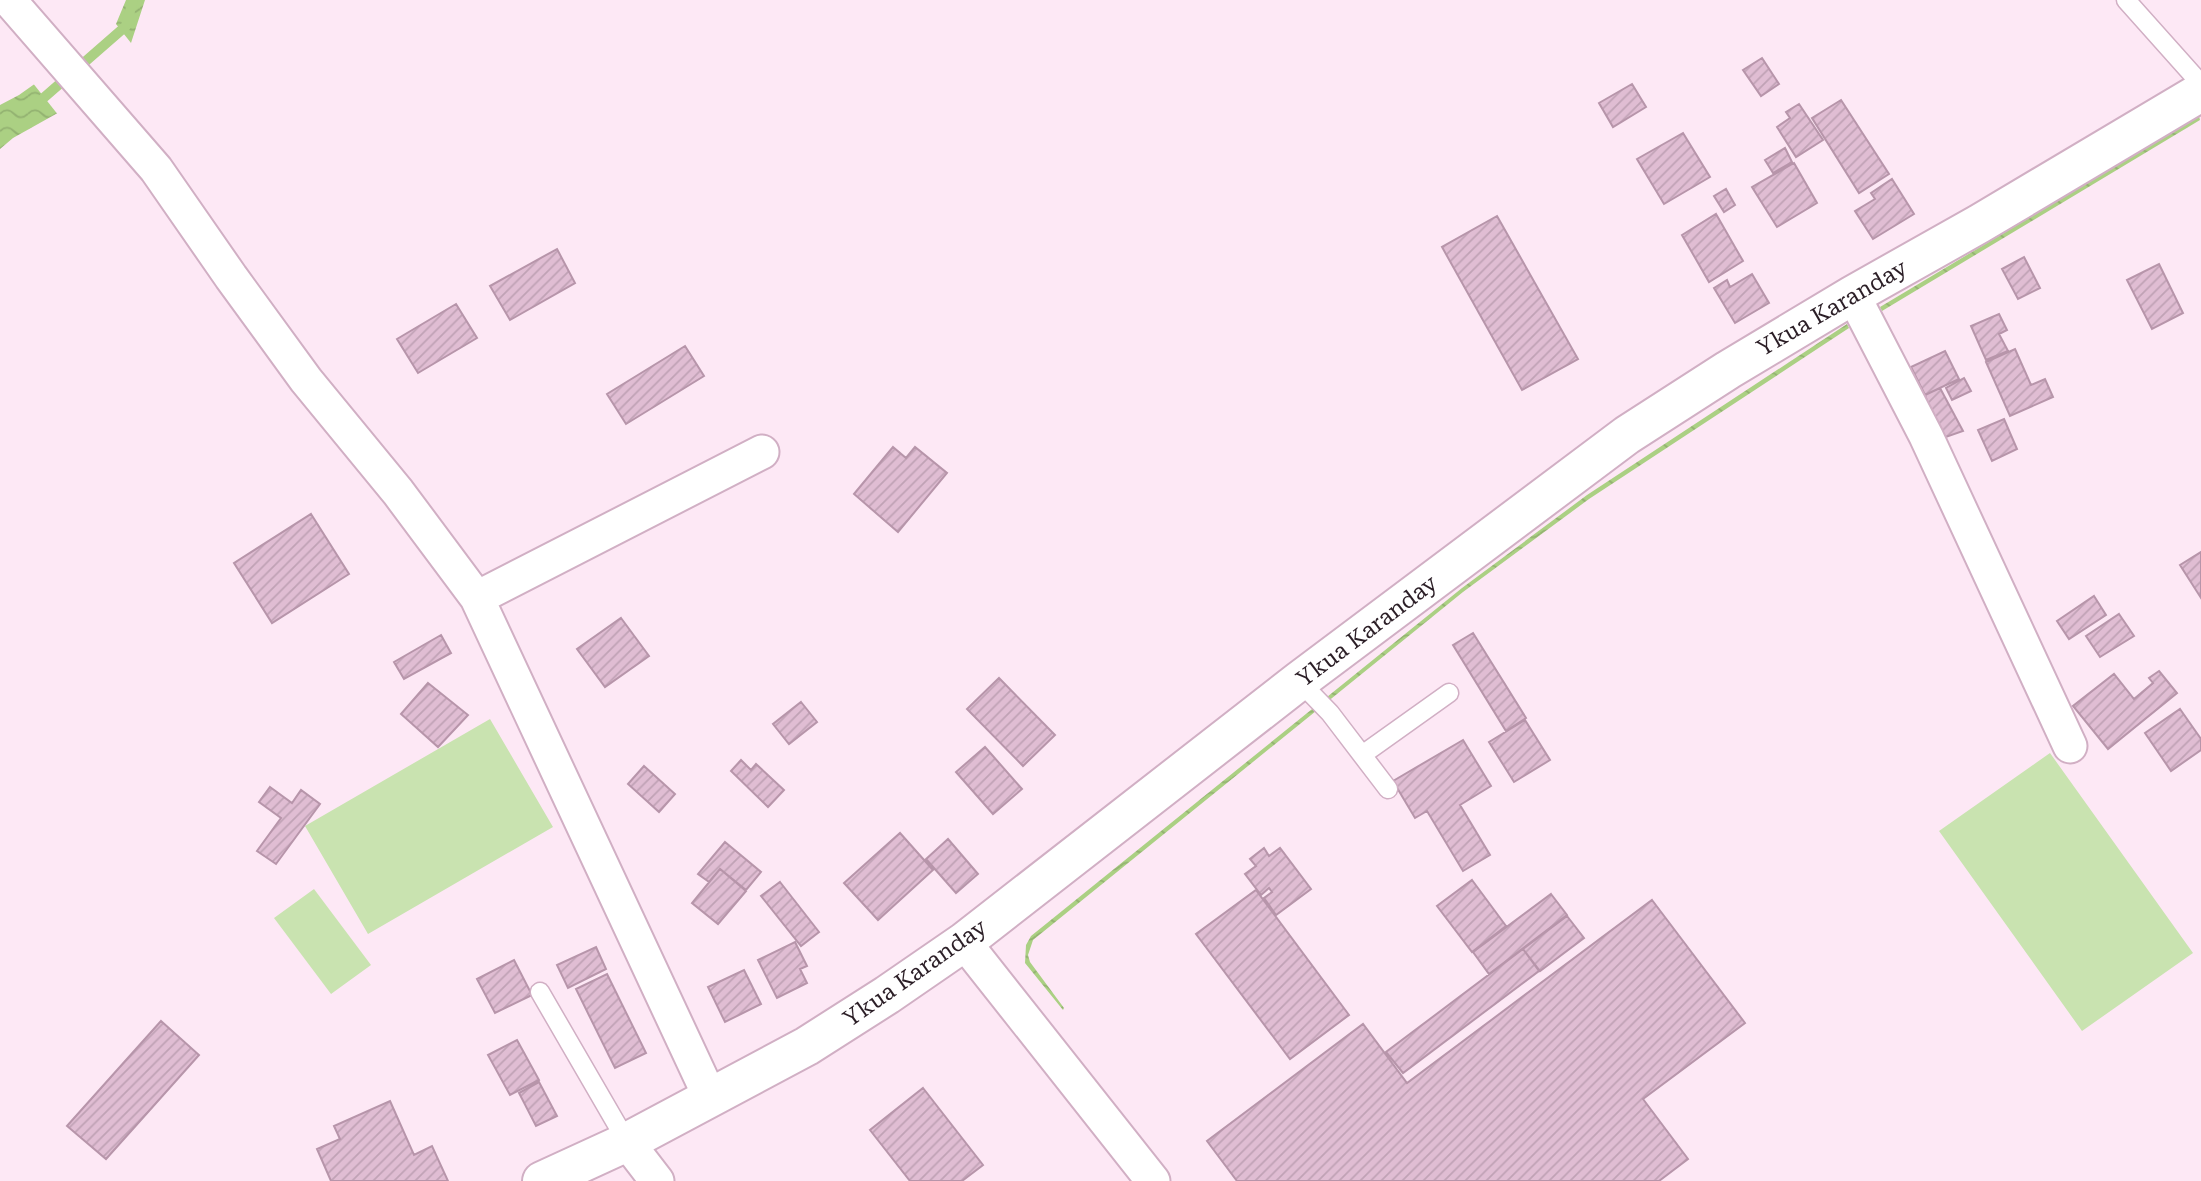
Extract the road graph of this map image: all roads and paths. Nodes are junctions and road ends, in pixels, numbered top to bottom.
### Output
1 (2126, 0) edge
2 (16, 9) edge
3 (2201, 84) edge
4 (2201, 92) edge
5 (1853, 295) junction
6 (762, 452) dead end
7 (477, 598) junction
8 (1299, 681) junction
9 (1449, 693) dead end
10 (2070, 746) dead end
11 (1362, 755) junction
12 (1388, 789) dead end
13 (964, 942) junction
14 (540, 992) dead end
15 (710, 1097) junction
16 (627, 1142) junction
17 (542, 1181) edge
18 (657, 1181) edge
19 (1153, 1181) edge

1 - 3 lane
2 - 7 street
4 - 5 street, Ykua Karanday
5 - 8 street, Ykua Karanday
5 - 10 street
6 - 7 street
7 - 15 street
8 - 11 lane
8 - 13 street, Ykua Karanday
9 - 11 lane
11 - 12 lane
13 - 15 street, Ykua Karanday
13 - 19 street
14 - 16 lane
15 - 16 street, Ykua Karanday
16 - 17 street, Ykua Karanday
16 - 18 street

